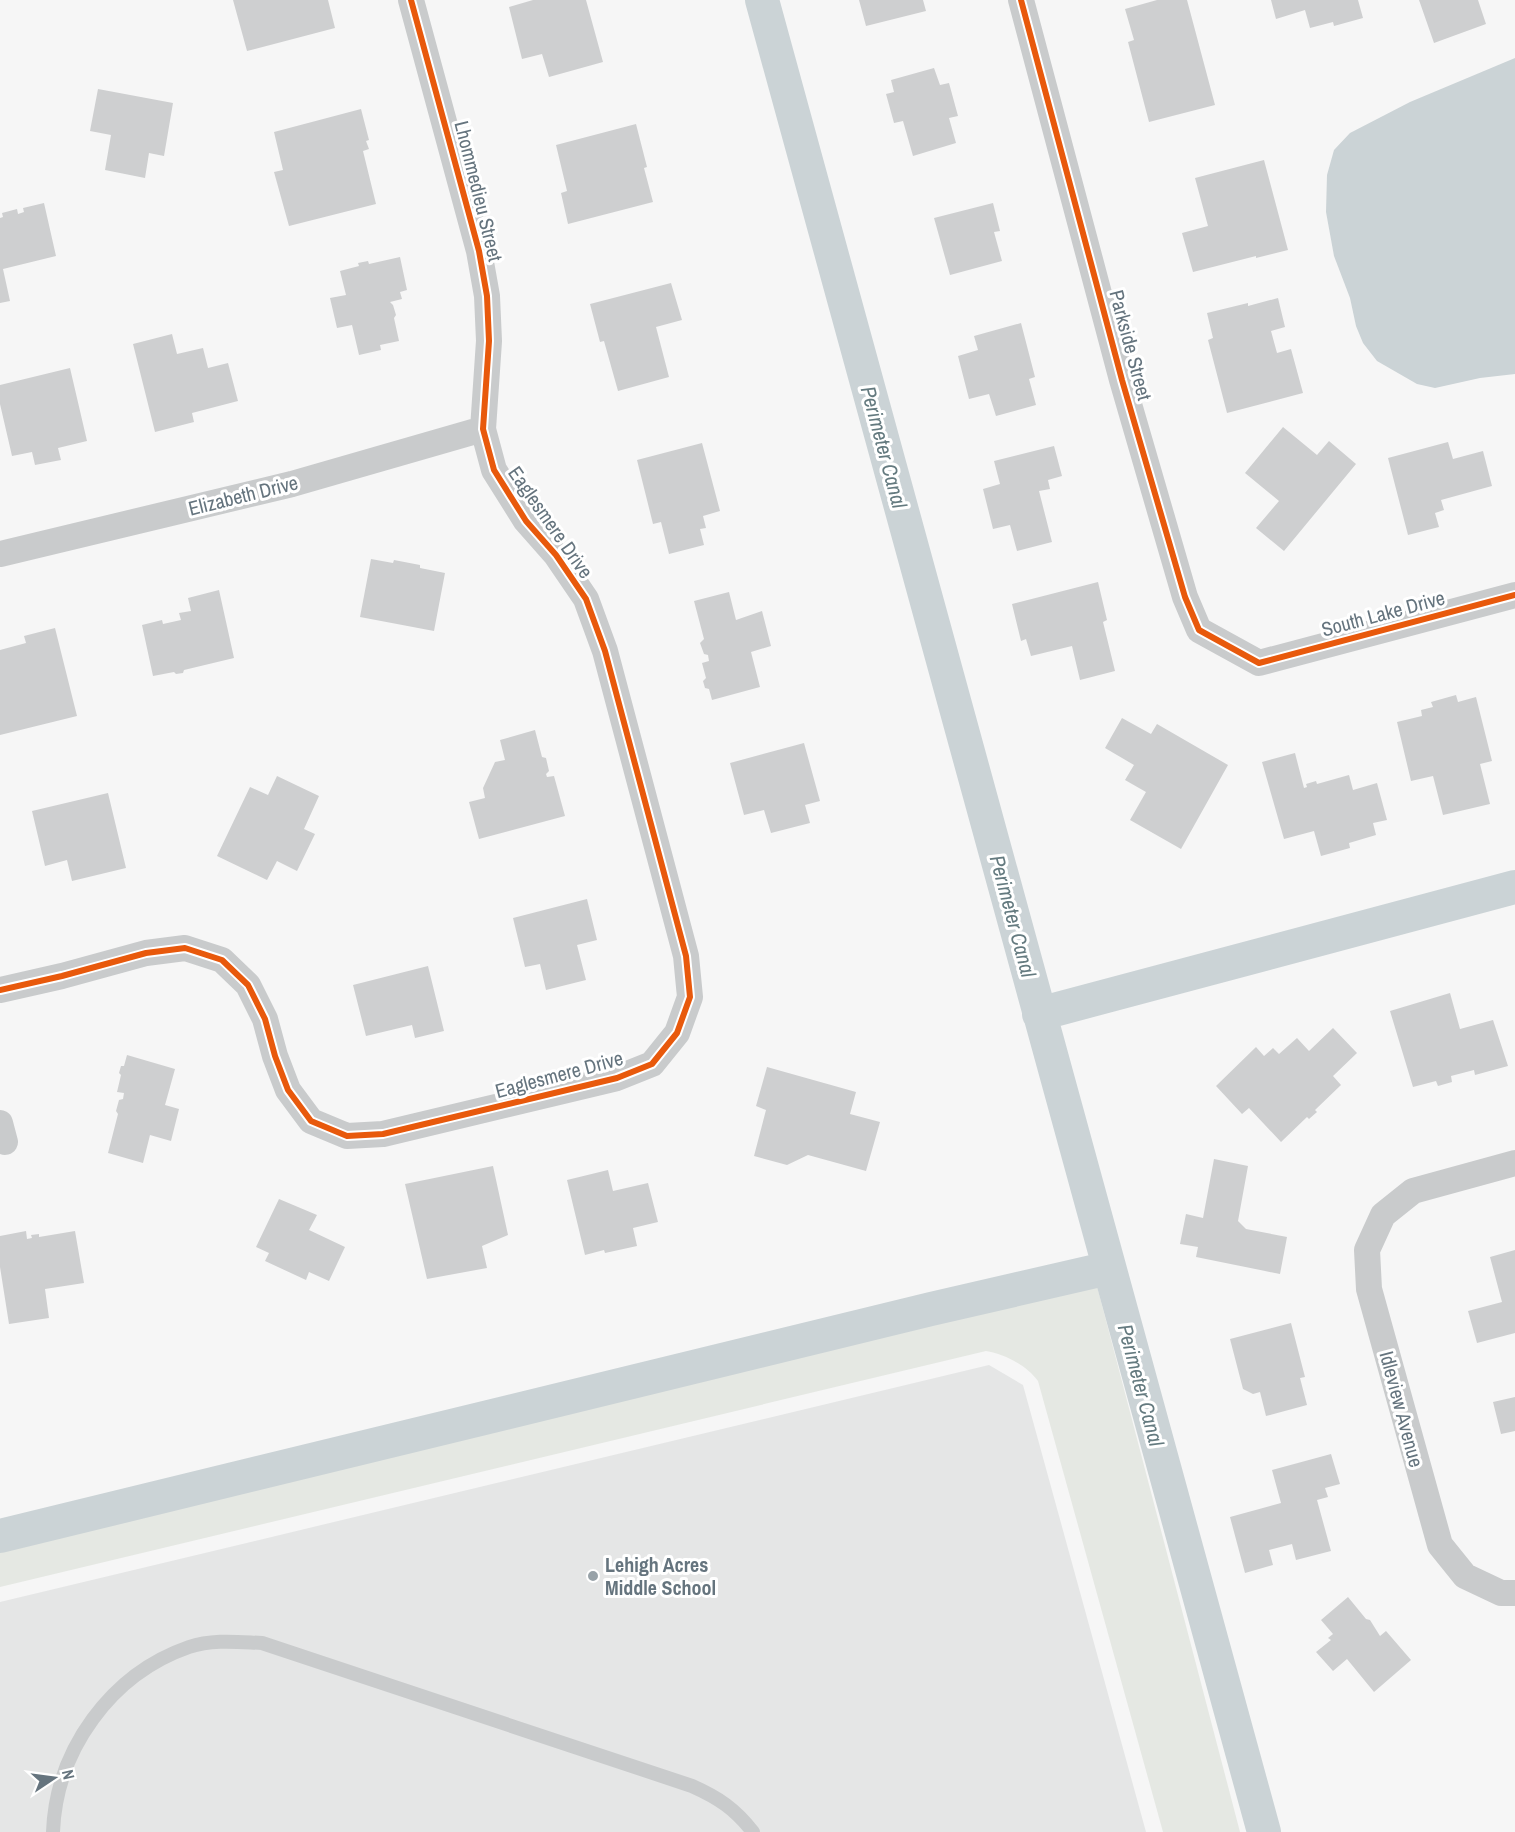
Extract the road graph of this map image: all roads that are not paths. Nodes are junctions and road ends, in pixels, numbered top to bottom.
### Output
1 (411, 0) edge
2 (1021, 0) edge
3 (483, 429) junction
4 (0, 554) edge
5 (1515, 595) edge
6 (1259, 663) joint
7 (0, 990) edge
8 (1515, 1163) edge
9 (1515, 1593) edge
10 (53, 1832) edge
11 (753, 1832) edge

1 - 3 street, Lhommedieu Street
2 - 6 street, Parkside Street
3 - 4 street, Elizabeth Drive
3 - 7 street, Eaglesmere Drive
5 - 6 street, South Lake Drive
8 - 9 street, Idleview Avenue
10 - 11 lane

